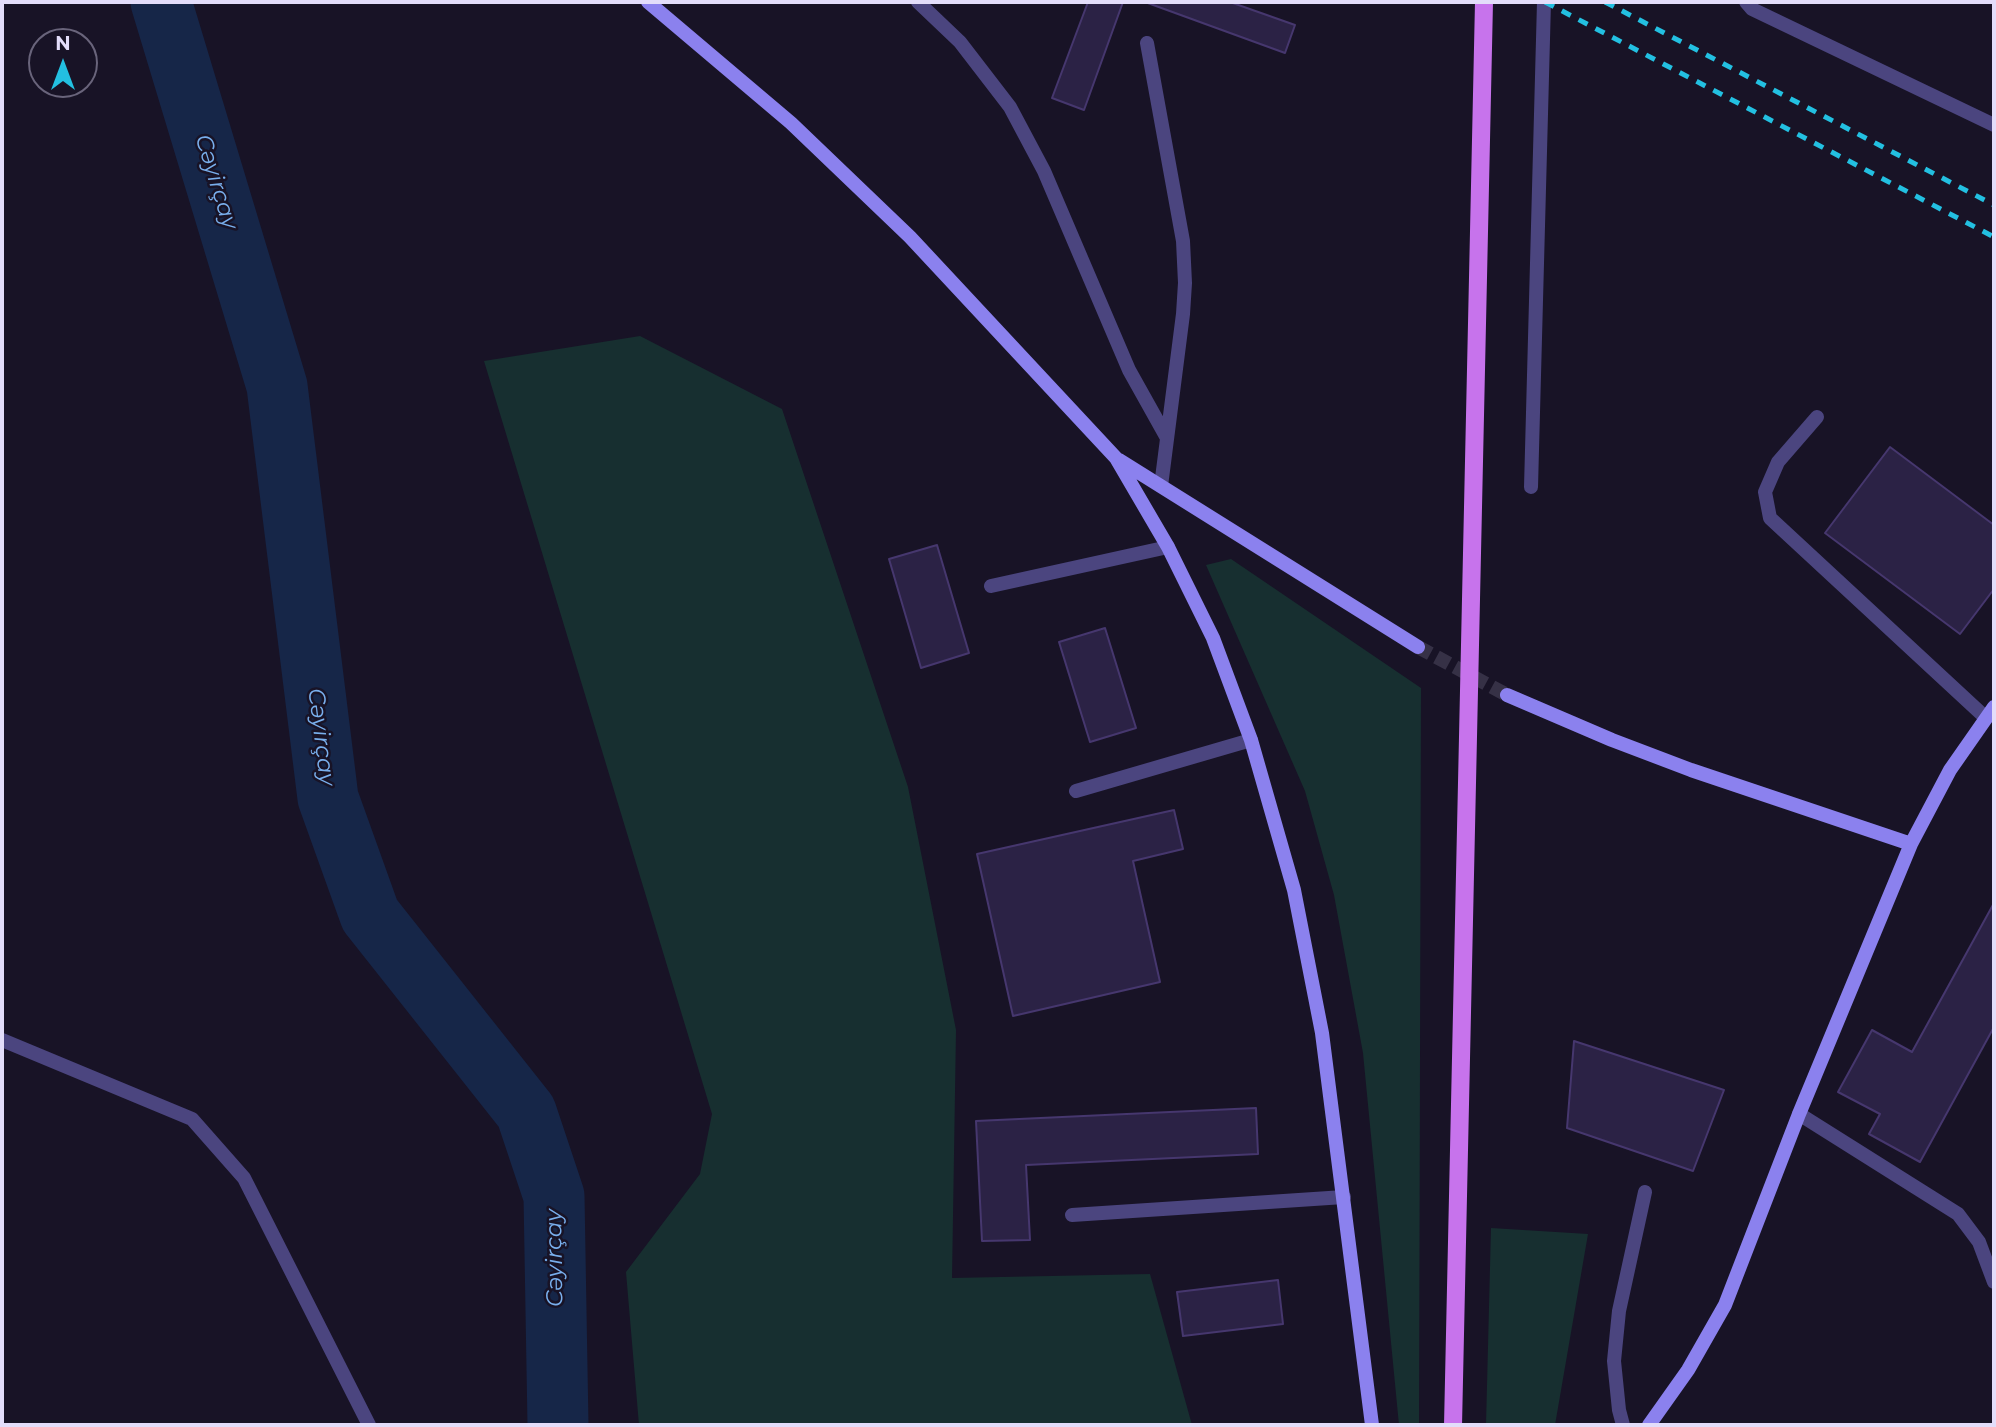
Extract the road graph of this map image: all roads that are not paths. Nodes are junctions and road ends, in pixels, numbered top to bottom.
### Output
1 (648, 2) edge
2 (918, 2) edge
3 (1484, 2) edge
4 (1544, 2) edge
5 (1745, 2) edge
6 (1147, 43) dead end
7 (1994, 125) edge
8 (1817, 417) dead end
9 (1167, 438) junction
10 (1116, 458) junction
11 (1161, 486) junction
12 (1531, 487) dead end
13 (1168, 547) junction
14 (991, 586) dead end
15 (1418, 647) tunnel mouth
16 (1507, 695) tunnel mouth
17 (1990, 713) edge
18 (1251, 740) junction
19 (1076, 791) dead end
20 (1910, 844) junction
21 (2, 1040) edge
22 (1799, 1114) junction
23 (1645, 1192) dead end
24 (1344, 1197) junction
25 (1072, 1215) dead end
26 (1994, 1282) edge
27 (369, 1425) edge
28 (1372, 1425) edge
29 (1454, 1425) edge
30 (1623, 1425) edge
31 (1649, 1425) edge

1 - 10 main road
2 - 9 lane
3 - 29 main road
4 - 12 lane
5 - 7 lane
6 - 9 lane
8 - 17 lane
9 - 11 lane
10 - 11 main road
10 - 13 main road
11 - 15 main road
13 - 14 lane
13 - 18 main road
16 - 20 main road
17 - 20 main road
18 - 19 lane
18 - 24 main road
20 - 22 main road
21 - 27 lane
22 - 26 lane
22 - 31 main road
23 - 30 lane
24 - 25 lane
24 - 28 main road

